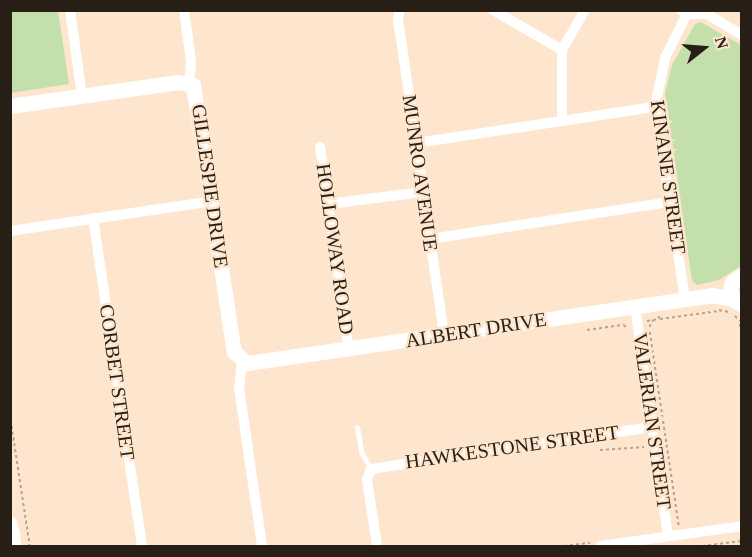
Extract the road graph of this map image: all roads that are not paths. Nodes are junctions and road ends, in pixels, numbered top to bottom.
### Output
1 (70, 10) edge
2 (184, 10) edge
3 (400, 10) edge
4 (493, 10) edge
5 (585, 10) edge
6 (684, 12) edge
7 (741, 35) edge
8 (562, 50) junction
9 (189, 83) junction
10 (82, 96) junction
11 (10, 106) edge
12 (655, 107) junction
13 (562, 121) junction
14 (416, 143) junction
15 (320, 147) dead end
16 (423, 192) junction
17 (212, 201) junction
18 (670, 202) junction
19 (328, 204) junction
20 (93, 218) junction
21 (10, 231) edge
22 (430, 239) junction
23 (685, 299) junction
24 (738, 300) edge
25 (634, 307) junction
26 (444, 335) junction
27 (349, 350) junction
28 (242, 361) junction
29 (357, 427) dead end
30 (652, 427) junction
31 (371, 469) junction
32 (10, 524) edge
33 (741, 526) edge
34 (668, 536) junction
35 (596, 544) edge
36 (14, 546) edge
37 (142, 546) edge
38 (262, 546) edge
39 (377, 546) edge

1 - 10 street
2 - 9 street
3 - 14 street, MUNRO AVENUE
4 - 8 street
5 - 8 street
6 - 7 street
6 - 12 street, KINANE STREET
8 - 13 street
9 - 10 street, GILLESPIE DRIVE
9 - 17 street, GILLESPIE DRIVE
10 - 11 street, GILLESPIE DRIVE
12 - 13 street
12 - 18 street, KINANE STREET
13 - 14 street
14 - 16 street, MUNRO AVENUE
15 - 19 street, HOLLOWAY ROAD
16 - 19 street
16 - 22 street, MUNRO AVENUE
17 - 20 street
17 - 28 street, GILLESPIE DRIVE
18 - 22 street
18 - 23 street, KINANE STREET
19 - 27 street, HOLLOWAY ROAD
20 - 21 street
20 - 37 street, CORBET STREET
22 - 26 street, MUNRO AVENUE
23 - 24 street, ALBERT DRIVE
23 - 25 street, ALBERT DRIVE
25 - 26 street, ALBERT DRIVE
25 - 30 street, VALERIAN STREET
26 - 27 street, ALBERT DRIVE
27 - 28 street, ALBERT DRIVE
28 - 38 street
29 - 31 lane
30 - 31 street, HAWKESTONE STREET
30 - 34 street, VALERIAN STREET
31 - 39 street
32 - 36 street
33 - 34 street
34 - 35 street

